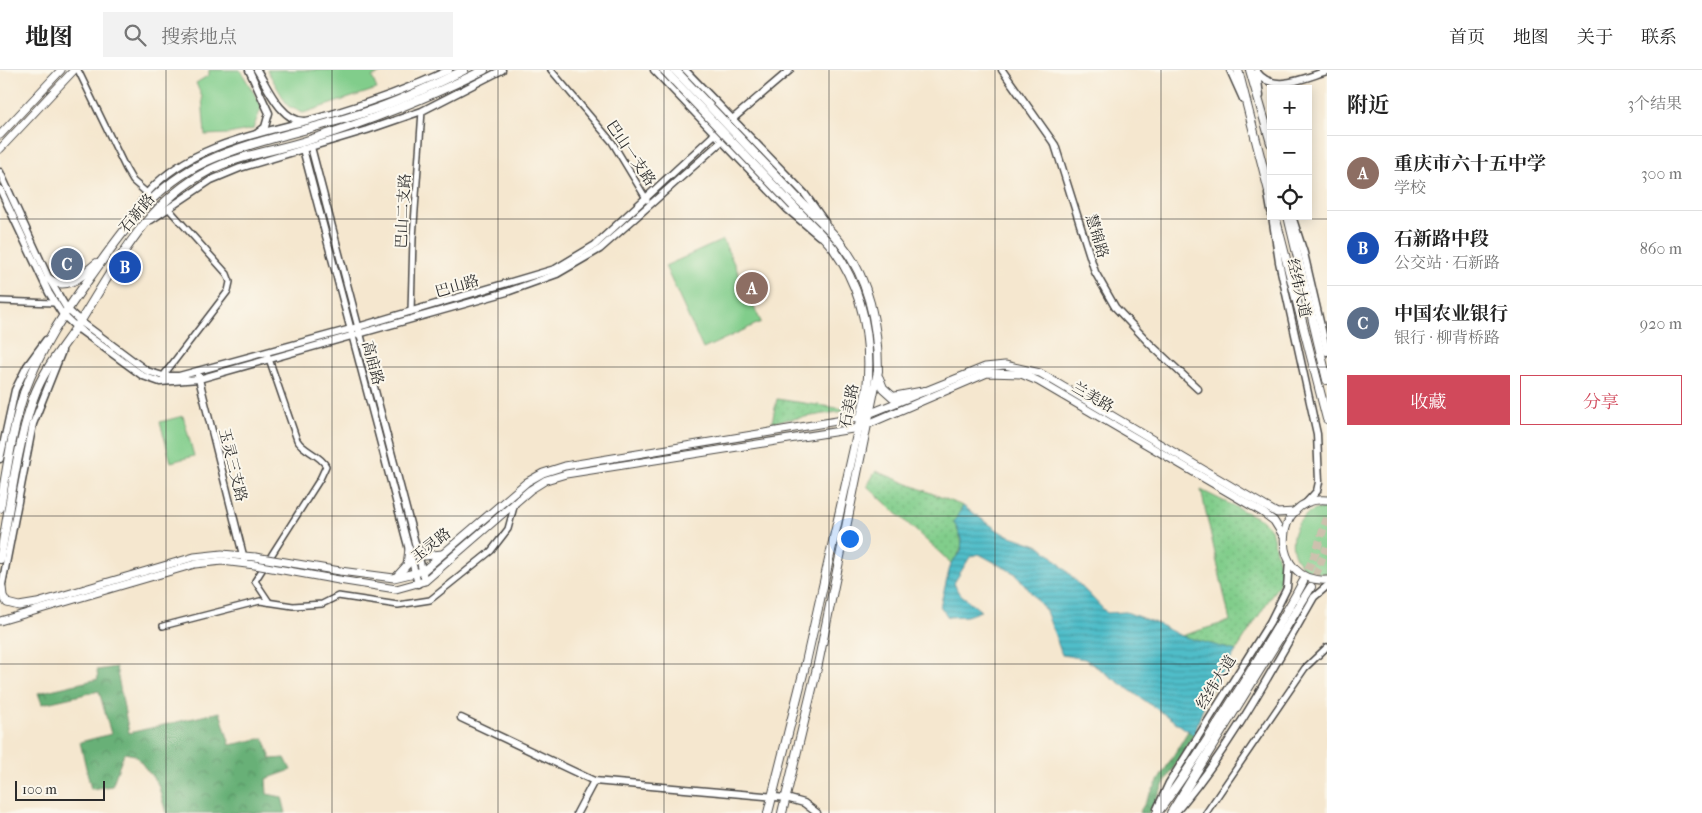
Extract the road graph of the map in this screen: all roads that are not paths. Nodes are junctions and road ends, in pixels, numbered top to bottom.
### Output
1 (61, 70) edge
2 (74, 70) edge
3 (78, 70) edge
4 (249, 70) edge
5 (257, 70) edge
6 (449, 70) edge
7 (464, 70) edge
8 (484, 70) edge
9 (502, 70) edge
10 (551, 70) edge
11 (654, 70) edge
12 (664, 70) edge
13 (675, 70) edge
14 (685, 70) edge
15 (790, 70) edge
16 (1002, 70) edge
17 (1230, 70) edge
18 (1238, 70) edge
19 (1254, 71) edge
20 (1327, 72) edge
21 (257, 83) junction
22 (275, 100) junction
23 (422, 111) junction
24 (1251, 118) junction
25 (732, 119) junction
26 (312, 120) junction
27 (739, 126) junction
28 (1268, 130) edge
29 (715, 134) junction
30 (0, 135) edge
31 (254, 136) junction
32 (722, 141) junction
33 (312, 147) junction
34 (0, 149) edge
35 (303, 149) junction
36 (0, 172) edge
37 (1266, 181) junction
38 (1267, 185) edge
39 (1267, 187) edge
40 (0, 190) edge
41 (148, 194) junction
42 (646, 198) junction
43 (796, 203) junction
44 (650, 205) junction
45 (168, 208) junction
46 (1273, 220) edge
47 (1274, 220) edge
48 (1289, 220) edge
49 (1293, 220) edge
50 (128, 223) junction
51 (138, 230) junction
52 (840, 241) junction
53 (832, 247) junction
54 (103, 259) junction
55 (49, 279) junction
56 (0, 301) edge
57 (54, 303) junction
58 (65, 312) junction
59 (411, 312) junction
60 (78, 324) junction
61 (52, 330) junction
62 (360, 330) junction
63 (352, 332) junction
64 (67, 339) junction
65 (1327, 352) edge
66 (268, 356) junction
67 (878, 371) junction
68 (163, 376) junction
69 (198, 376) junction
70 (1327, 380) edge
71 (1198, 389) dead end
72 (926, 391) junction
73 (871, 414) junction
74 (861, 417) junction
75 (1327, 419) edge
76 (868, 425) junction
77 (859, 428) junction
78 (0, 459) edge
79 (566, 470) junction
80 (1327, 500) edge
81 (515, 503) junction
82 (0, 508) edge
83 (1298, 510) junction
84 (1284, 537) junction
85 (413, 548) junction
86 (445, 554) junction
87 (0, 558) edge
88 (244, 559) junction
89 (255, 561) junction
90 (1289, 561) junction
91 (419, 573) junction
92 (394, 578) junction
93 (1327, 580) edge
94 (422, 582) junction
95 (1303, 582) tunnel mouth
96 (1327, 586) edge
97 (1311, 587) tunnel mouth
98 (1, 589) edge
99 (269, 602) junction
100 (23, 606) junction
101 (26, 614) junction
102 (0, 621) edge
103 (163, 626) dead end
104 (1327, 647) edge
105 (461, 718) dead end
106 (594, 781) junction
107 (772, 797) junction
108 (786, 798) junction
109 (577, 813) edge
110 (768, 813) edge
111 (782, 813) edge
112 (817, 813) edge
113 (1156, 813) edge
114 (1171, 813) edge
115 (1175, 813) edge
116 (1206, 813) edge

1 - 30 main road
2 - 34 main road
3 - 41 street
4 - 21 street
5 - 22 street
6 - 26 street
7 - 50 main road, 石新路
8 - 51 main road, 石新路
9 - 23 street
10 - 42 street, 巴山一支路
11 - 29 street
12 - 43 main road, 石美路, bridge
13 - 43 main road, 石美路, bridge
14 - 25 street
15 - 25 street, 巴山路
16 - 71 street, 慧锦路
17 - 24 street
18 - 24 main road
19 - 20 street
19 - 28 main road
21 - 22 street
21 - 31 street
22 - 26 street
23 - 33 street
23 - 59 street, 巴山二支路
24 - 37 main road
25 - 27 street
25 - 29 street, 巴山路
26 - 31 street
27 - 32 street, 巴山路
27 - 52 street
29 - 32 street
29 - 42 street, 巴山路
31 - 41 street
32 - 44 street, 巴山路
32 - 53 street
33 - 35 street
33 - 62 street, 高庙路
35 - 45 street
35 - 63 street, 高庙路
36 - 55 street
37 - 38 main road
37 - 39 street
40 - 57 street
41 - 50 street
42 - 44 street, 巴山一支路
42 - 59 street, 巴山路
43 - 52 main road, 石美路
43 - 53 main road, 石美路
44 - 62 street, 巴山路
45 - 51 street
45 - 68 street
46 - 83 street, 经纬大道
47 - 75 main road, 经纬大道
48 - 70 main road, 经纬大道
49 - 65 street, 经纬大道
50 - 54 main road, 石新路
51 - 60 main road, 石新路
52 - 67 main road, 石美路
53 - 74 main road, 石美路
54 - 55 main road
54 - 58 main road, 石新路
55 - 58 street
56 - 57 street
57 - 58 street
58 - 60 street
58 - 61 main road, 石新路
59 - 62 street, 巴山路
60 - 64 main road, 石新路
60 - 68 street
60 - 69 street, 巴山路
61 - 78 street
61 - 82 main road, 石新路
62 - 63 street, 巴山路
62 - 85 street, 高庙路
63 - 66 street, 巴山路
63 - 85 street, 高庙路
64 - 87 main road, 石新路
64 - 98 street
66 - 69 street, 巴山路
66 - 99 street
67 - 72 main road
67 - 73 main road, 石美路
68 - 69 street, 巴山路
69 - 88 street, 玉灵三支路
72 - 73 main road, 兰美路
72 - 83 main road, 兰美路
73 - 74 main road, 玉灵路
73 - 76 main road, 石美路
74 - 77 main road, 石美路
74 - 79 main road, 玉灵路
76 - 77 main road, 玉灵路
76 - 84 main road, 兰美路
76 - 108 main road, 石美路
77 - 79 main road, 玉灵路
77 - 107 main road, 石美路
79 - 81 main road, 玉灵路
79 - 86 main road, 玉灵路
80 - 83 main road, 兰美路
81 - 94 main road, 玉灵路
81 - 99 street
83 - 84 main road
84 - 90 main road, 兰美路
85 - 86 main road
85 - 91 street, 高庙路
85 - 92 main road
86 - 91 main road, 玉灵路
88 - 89 main road, 玉灵路
88 - 100 main road, 玉灵路
88 - 101 main road, 玉灵路
89 - 92 main road, 玉灵路, bridge
89 - 94 main road, 玉灵路, bridge
90 - 93 main road
90 - 113 street, 经纬大道
91 - 92 main road, 玉灵路
91 - 94 street, 高庙路
95 - 113 main road, 经纬大道
96 - 115 street
97 - 114 main road
98 - 100 main road
99 - 103 street
100 - 101 main road
101 - 102 main road, 玉灵路
104 - 116 street
105 - 106 street
106 - 107 street
106 - 109 street
107 - 108 street
107 - 110 main road, 石美路
108 - 111 main road, 石美路
108 - 112 street

